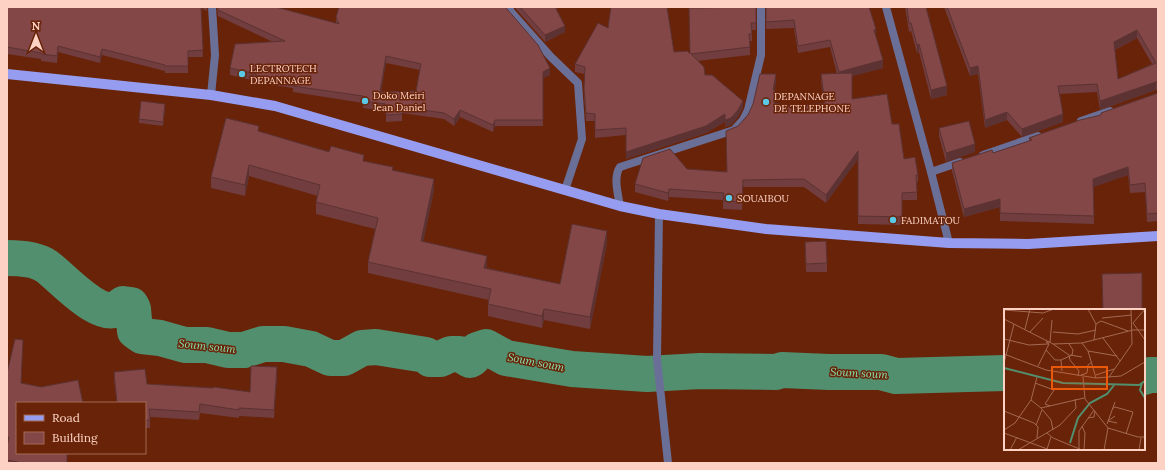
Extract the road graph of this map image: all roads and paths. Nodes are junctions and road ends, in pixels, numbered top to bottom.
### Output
1 (212, 7) edge
2 (509, 7) edge
3 (761, 7) edge
4 (886, 7) edge
5 (7, 74) edge
6 (211, 95) junction
7 (1115, 109) edge
8 (1072, 124) edge
9 (1043, 135) edge
10 (931, 172) junction
11 (565, 190) junction
12 (620, 206) junction
13 (658, 214) junction
14 (1158, 236) edge
15 (949, 242) junction
16 (668, 463) edge

1 - 6 street
2 - 11 street
3 - 12 street
4 - 10 street
5 - 6 main road
6 - 11 main road
7 - 8 street
9 - 10 street
10 - 15 street
11 - 12 main road
12 - 13 main road
13 - 15 main road
13 - 16 street
14 - 15 main road

